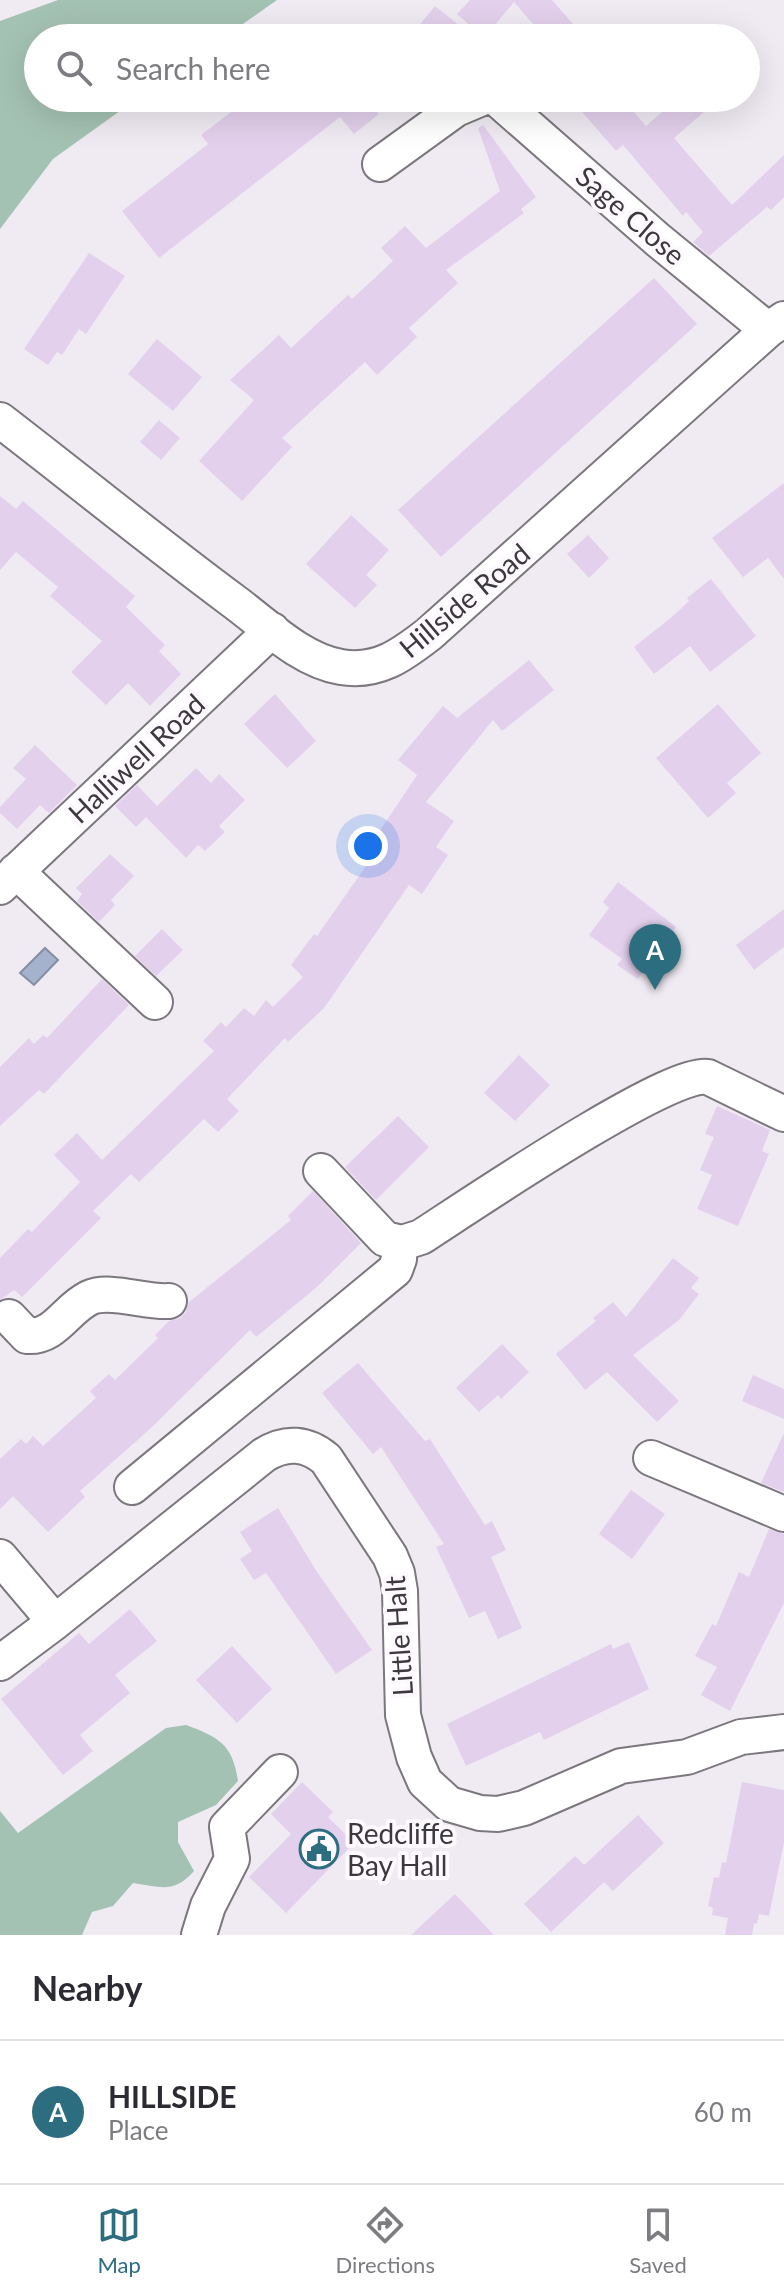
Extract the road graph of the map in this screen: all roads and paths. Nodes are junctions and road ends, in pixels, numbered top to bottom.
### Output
1 (452, 112) edge
2 (512, 112) edge
3 (380, 164) dead end
4 (776, 324) edge
5 (0, 420) edge
6 (272, 630) junction
7 (8, 879) edge
8 (155, 1002) dead end
9 (784, 1114) edge
10 (321, 1171) dead end
11 (400, 1243) junction
12 (169, 1301) dead end
13 (10, 1316) edge
14 (651, 1458) dead end
15 (132, 1487) dead end
16 (784, 1514) edge
17 (0, 1557) edge
18 (55, 1622) junction
19 (0, 1663) edge
20 (784, 1732) edge
21 (280, 1772) dead end
22 (199, 1935) edge

1 - 3 street
2 - 4 street, Sage Close
4 - 6 street, Hillside Road
5 - 6 street, Hillside Road
6 - 7 street, Halliwell Road
7 - 8 street
9 - 11 street
10 - 11 street
11 - 15 street
12 - 13 street
14 - 16 street
17 - 18 street
18 - 19 street, Little Halt
18 - 20 street, Little Halt
21 - 22 street

